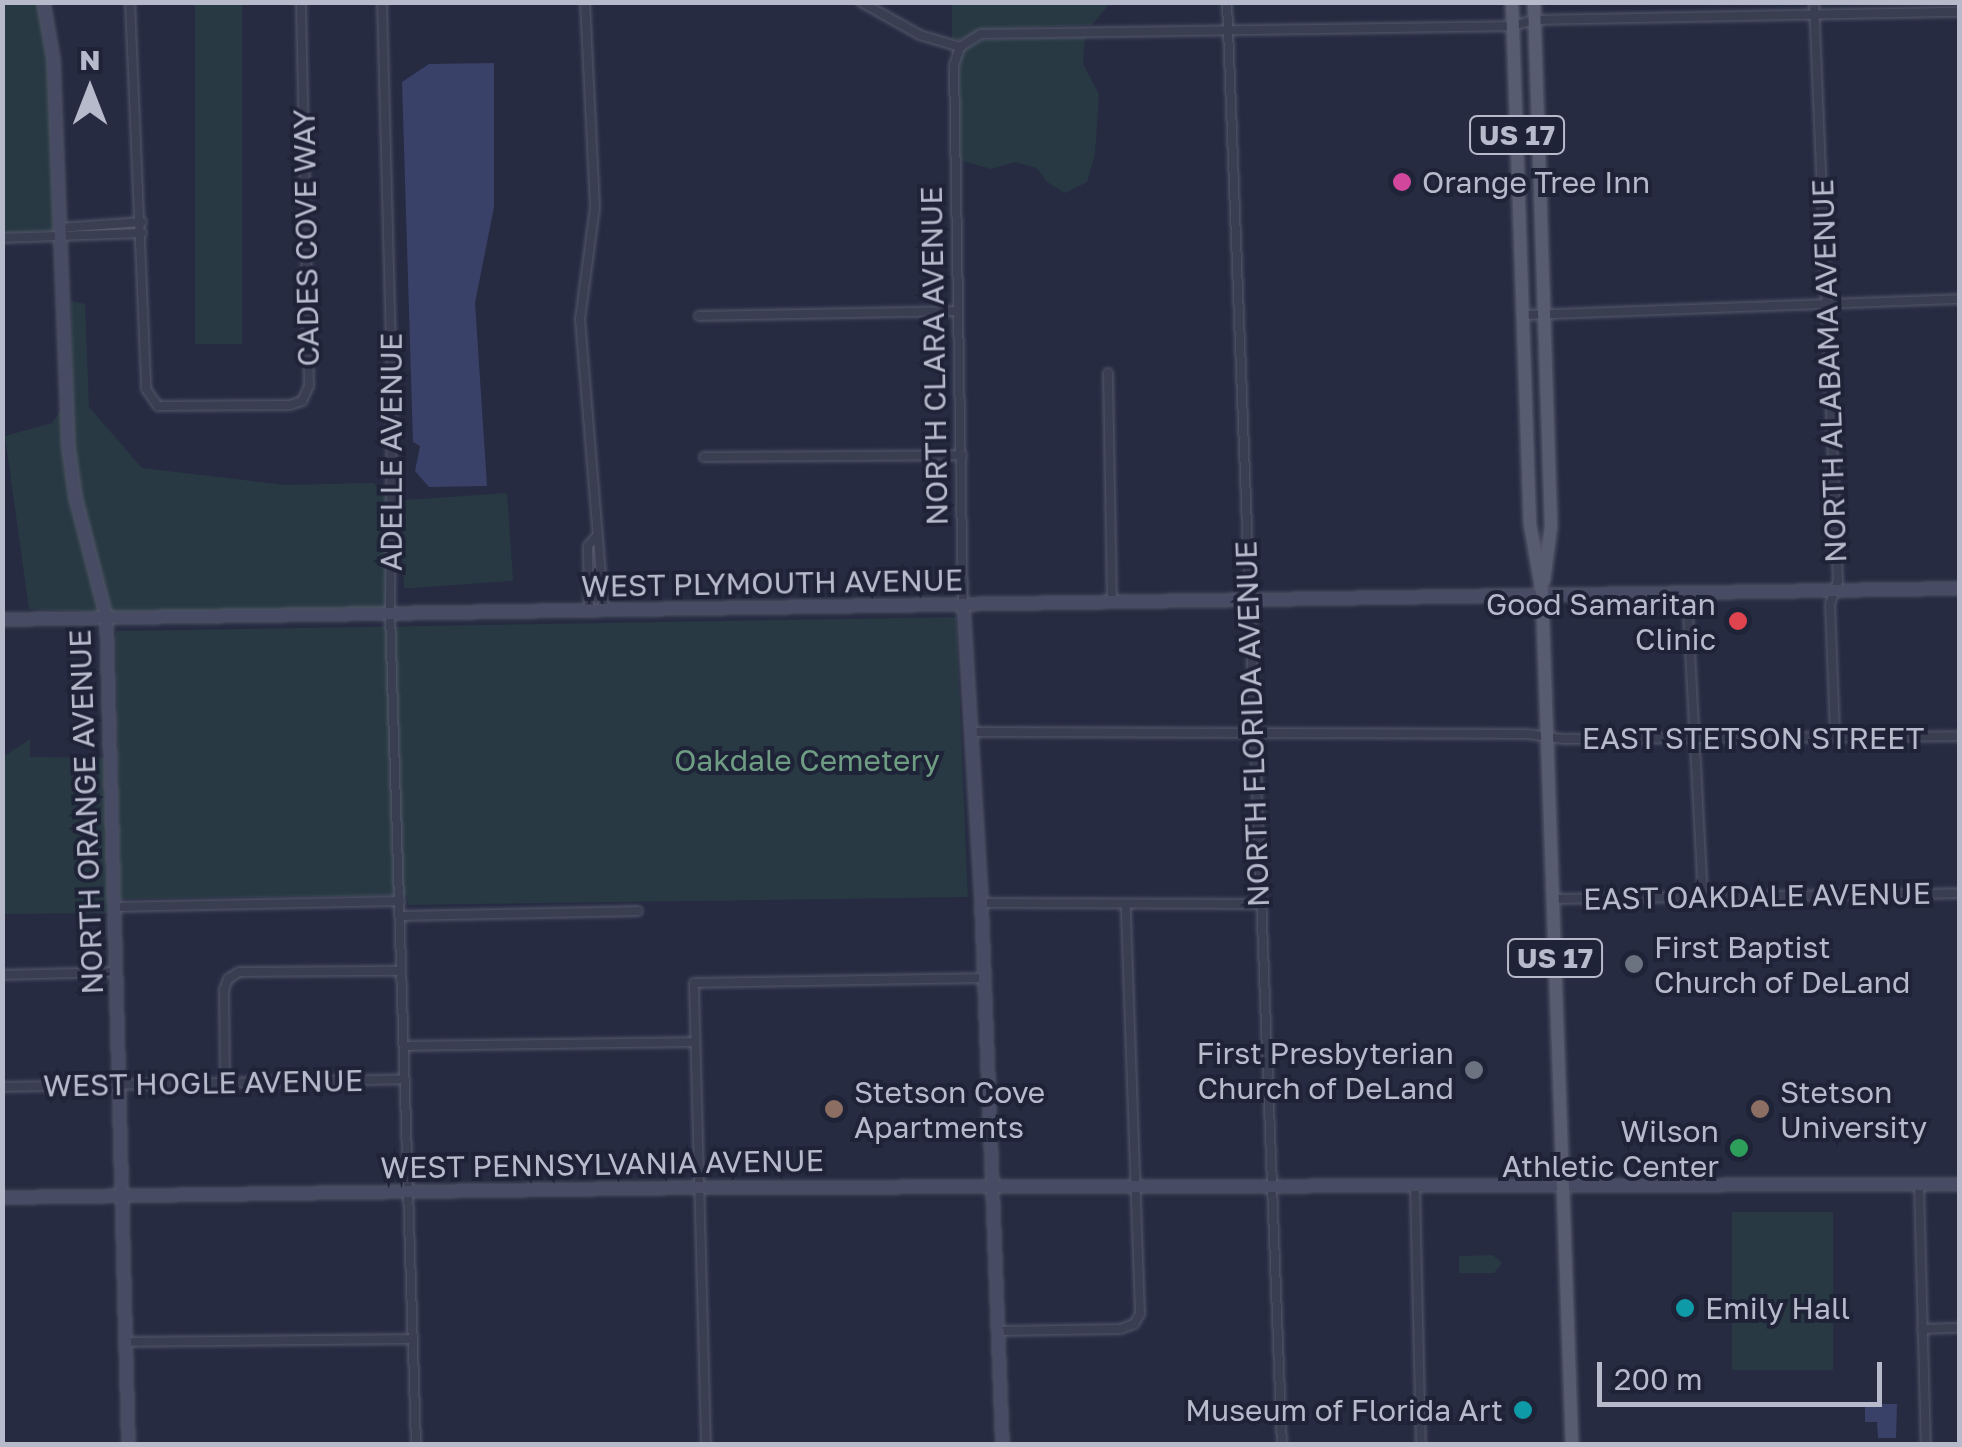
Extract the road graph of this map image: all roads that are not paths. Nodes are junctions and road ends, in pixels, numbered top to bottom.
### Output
1 (43, 2) edge
2 (130, 2) edge
3 (301, 2) edge
4 (382, 2) edge
5 (585, 2) edge
6 (860, 2) edge
7 (1227, 2) edge
8 (1512, 2) edge
9 (1534, 2) edge
10 (1814, 2) edge
11 (1960, 12) edge
12 (1814, 16) junction
13 (1534, 20) junction
14 (1513, 26) junction
15 (1228, 27) junction
16 (960, 47) junction
17 (142, 222) junction
18 (59, 232) junction
19 (142, 233) junction
20 (2, 238) edge
21 (1960, 299) edge
22 (1827, 306) junction
23 (958, 311) junction
24 (1544, 315) junction
25 (699, 316) dead end
26 (1524, 316) junction
27 (1108, 373) dead end
28 (962, 455) junction
29 (704, 457) dead end
30 (595, 538) junction
31 (1960, 588) edge
32 (1834, 590) junction
33 (1688, 592) junction
34 (1542, 593) junction
35 (1247, 600) junction
36 (1112, 603) junction
37 (964, 605) junction
38 (590, 610) junction
39 (604, 610) junction
40 (390, 613) junction
41 (106, 617) junction
42 (2, 619) edge
43 (971, 732) junction
44 (1253, 735) junction
45 (1960, 736) edge
46 (1547, 737) junction
47 (1836, 737) junction
48 (1692, 738) junction
49 (1960, 894) edge
50 (1703, 897) junction
51 (1554, 899) junction
52 (400, 901) junction
53 (981, 903) junction
54 (1258, 904) junction
55 (1126, 905) junction
56 (112, 907) junction
57 (638, 911) dead end
58 (400, 916) junction
59 (115, 972) junction
60 (401, 972) junction
61 (2, 976) edge
62 (983, 978) junction
63 (695, 1042) junction
64 (404, 1046) junction
65 (404, 1079) junction
66 (225, 1082) junction
67 (119, 1084) junction
68 (2, 1086) edge
69 (1960, 1184) edge
70 (1919, 1185) junction
71 (701, 1186) junction
72 (991, 1186) junction
73 (1136, 1186) junction
74 (1272, 1186) junction
75 (1415, 1186) junction
76 (1563, 1186) junction
77 (408, 1191) junction
78 (121, 1195) junction
79 (2, 1197) edge
80 (1960, 1328) edge
81 (1922, 1329) junction
82 (998, 1331) junction
83 (412, 1340) junction
84 (125, 1342) junction
85 (128, 1444) edge
86 (416, 1444) edge
87 (706, 1444) edge
88 (1002, 1444) edge
89 (1282, 1444) edge
90 (1422, 1444) edge
91 (1572, 1444) edge
92 (1926, 1444) edge

1 - 18 street, NORTH ORANGE AVENUE
2 - 17 street, CADES COVE WAY
3 - 19 street, CADES COVE WAY
4 - 40 street, ADELLE AVENUE
5 - 30 street
6 - 16 street
7 - 15 street, NORTH FLORIDA AVENUE
8 - 14 main road, US 17
9 - 13 main road, US 17
10 - 12 street, NORTH ALABAMA AVENUE
11 - 12 street
12 - 13 street
12 - 22 street, NORTH ALABAMA AVENUE
13 - 14 street
13 - 24 main road, US 17
14 - 15 street
14 - 26 main road, US 17
15 - 16 street
15 - 35 street, NORTH FLORIDA AVENUE
16 - 23 street, NORTH CLARA AVENUE
17 - 18 street
17 - 19 street, CADES COVE WAY
18 - 19 street
18 - 20 street
18 - 41 street, NORTH ORANGE AVENUE
21 - 22 street
22 - 24 street
22 - 32 street, NORTH ALABAMA AVENUE
23 - 25 street
23 - 28 street, NORTH CLARA AVENUE
24 - 26 street
24 - 34 main road, US 17
26 - 34 main road, US 17
27 - 36 street
28 - 29 street
28 - 37 street, NORTH CLARA AVENUE
30 - 38 street
30 - 39 street
31 - 32 street, WEST PLYMOUTH AVENUE
32 - 33 street, WEST PLYMOUTH AVENUE
32 - 47 street, NORTH ALABAMA AVENUE
33 - 34 street, WEST PLYMOUTH AVENUE
33 - 48 street
34 - 35 street, WEST PLYMOUTH AVENUE
34 - 46 main road, US 17
35 - 36 street, WEST PLYMOUTH AVENUE
35 - 44 street, NORTH FLORIDA AVENUE
36 - 37 street, WEST PLYMOUTH AVENUE
37 - 39 street, WEST PLYMOUTH AVENUE
37 - 43 street, NORTH CLARA AVENUE
38 - 39 street, WEST PLYMOUTH AVENUE
38 - 40 street, WEST PLYMOUTH AVENUE
40 - 41 street, WEST PLYMOUTH AVENUE
40 - 52 street, ADELLE AVENUE
41 - 42 street, WEST PLYMOUTH AVENUE
41 - 56 street, NORTH ORANGE AVENUE
43 - 44 street, EAST STETSON STREET
43 - 53 street, NORTH CLARA AVENUE
44 - 46 street, EAST STETSON STREET
44 - 54 street, NORTH FLORIDA AVENUE
45 - 47 street, EAST STETSON STREET
46 - 48 street, EAST STETSON STREET
46 - 51 main road, US 17
47 - 48 street, EAST STETSON STREET
48 - 50 street
49 - 50 street, EAST OAKDALE AVENUE
50 - 51 street, EAST OAKDALE AVENUE
51 - 76 main road, US 17
52 - 56 street
52 - 58 street, ADELLE AVENUE
53 - 55 street
53 - 62 street, NORTH CLARA AVENUE
54 - 55 street
54 - 74 street, NORTH FLORIDA AVENUE
55 - 73 street
56 - 59 street, NORTH ORANGE AVENUE
57 - 58 street
58 - 60 street, ADELLE AVENUE
59 - 61 street
59 - 67 street, NORTH ORANGE AVENUE
60 - 64 street, ADELLE AVENUE
60 - 66 street
62 - 63 street
62 - 72 street, NORTH CLARA AVENUE
63 - 64 street, WEST HOGLE AVENUE
63 - 71 street
64 - 65 street, ADELLE AVENUE
65 - 66 street, WEST HOGLE AVENUE
65 - 77 street, ADELLE AVENUE
66 - 67 street, WEST HOGLE AVENUE
67 - 68 street, WEST HOGLE AVENUE
67 - 78 street, NORTH ORANGE AVENUE
69 - 70 street, WEST PENNSYLVANIA AVENUE
70 - 76 street, WEST PENNSYLVANIA AVENUE
70 - 81 street
71 - 72 street, WEST PENNSYLVANIA AVENUE
71 - 77 street, WEST PENNSYLVANIA AVENUE
71 - 87 street
72 - 73 street, WEST PENNSYLVANIA AVENUE
72 - 82 street, NORTH CLARA AVENUE
73 - 74 street, WEST PENNSYLVANIA AVENUE
73 - 82 street
74 - 75 street, WEST PENNSYLVANIA AVENUE
74 - 89 street, NORTH FLORIDA AVENUE
75 - 76 street, WEST PENNSYLVANIA AVENUE
75 - 90 street
76 - 91 main road, US 17
77 - 78 street, WEST PENNSYLVANIA AVENUE
77 - 83 street, ADELLE AVENUE
78 - 79 street, WEST PENNSYLVANIA AVENUE
78 - 84 street, NORTH ORANGE AVENUE
80 - 81 street
81 - 92 street
82 - 88 street, NORTH CLARA AVENUE
83 - 84 street
83 - 86 street, ADELLE AVENUE
84 - 85 street, NORTH ORANGE AVENUE

